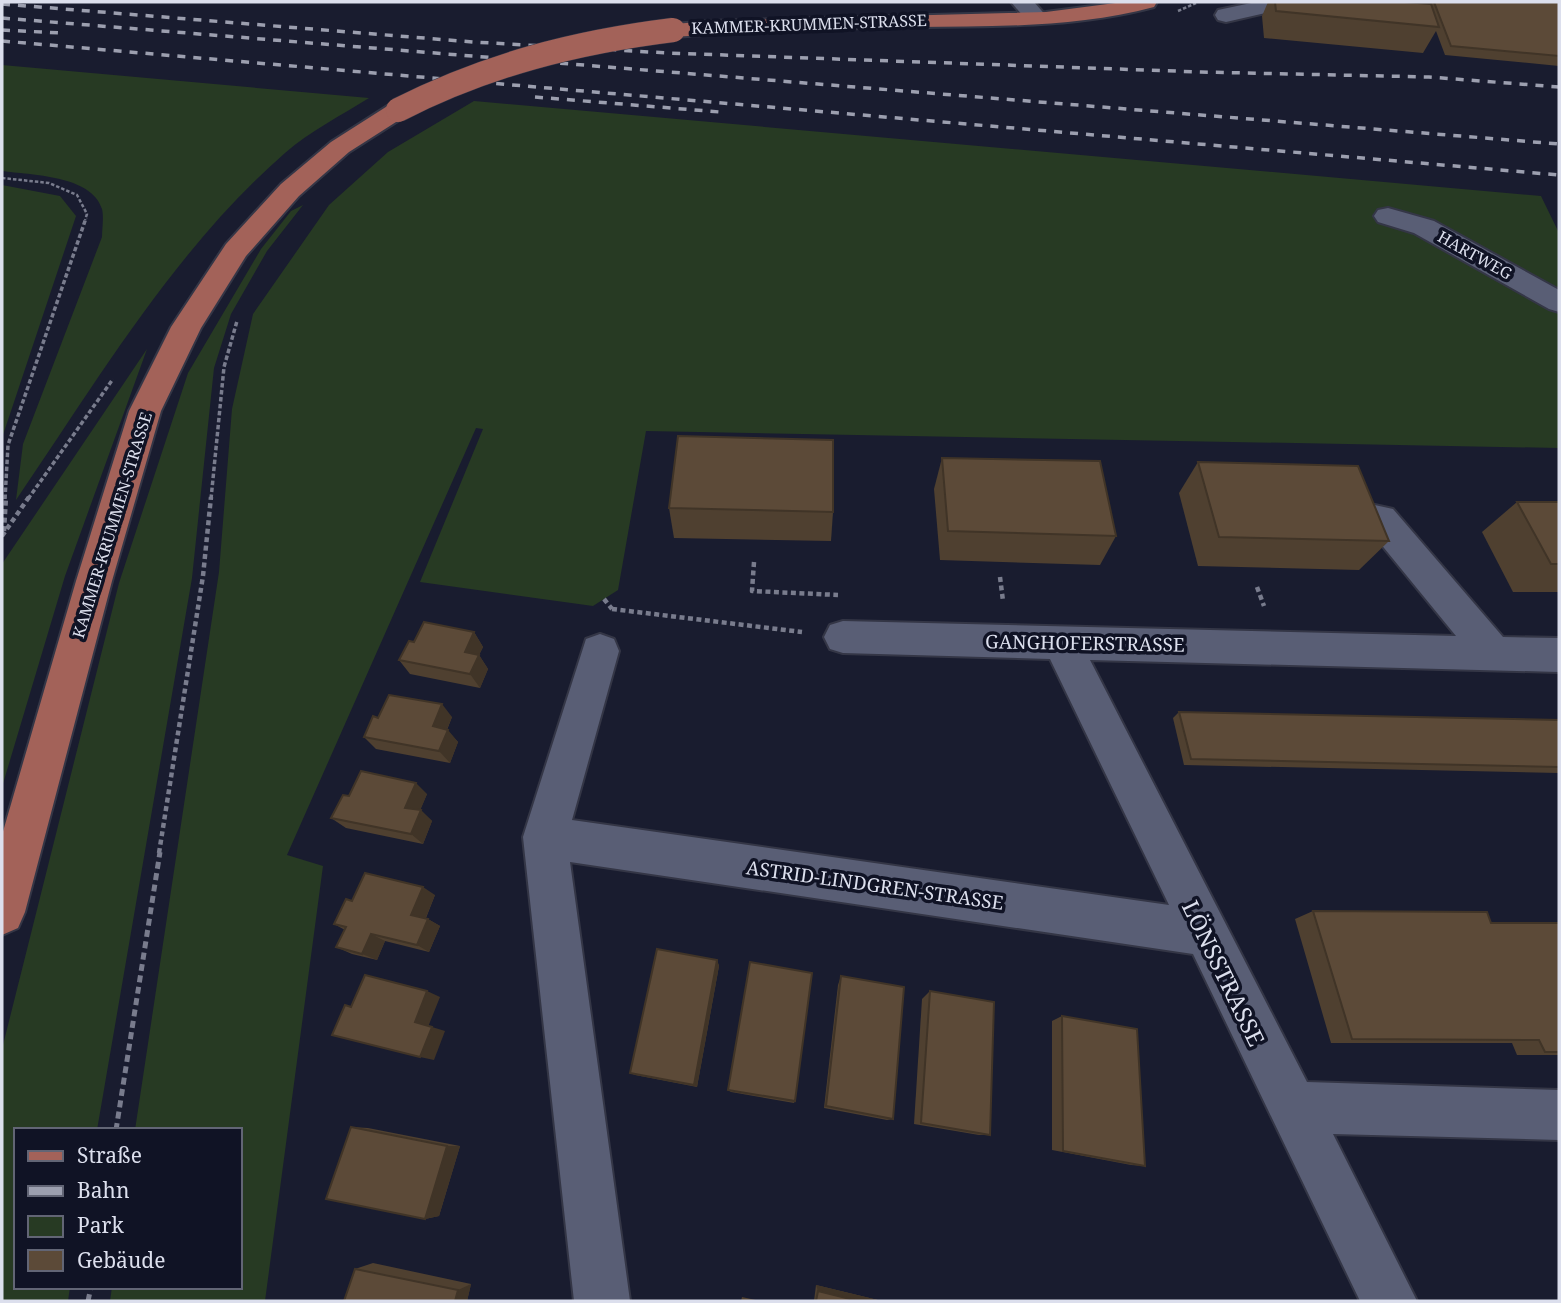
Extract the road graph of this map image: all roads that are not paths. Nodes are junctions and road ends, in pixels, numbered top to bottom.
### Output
1 (1146, 2) edge
2 (1284, 2) edge
3 (1029, 10) edge
4 (1226, 15) dead end
5 (1388, 216) dead end
6 (1559, 302) edge
7 (1370, 519) edge
8 (843, 638) road end
9 (1062, 643) junction
10 (600, 651) dead end
11 (1493, 653) junction
12 (1559, 655) edge
13 (545, 837) junction
14 (2, 912) edge
15 (1204, 933) junction
16 (1291, 1107) junction
17 (1559, 1115) edge
18 (602, 1301) edge
19 (1389, 1301) edge

1 - 3 main road, KAMMER-KRUMMEN-STRASSE
2 - 4 street
3 - 14 main road, KAMMER-KRUMMEN-STRASSE, bridge
5 - 6 street, HARTWEG
7 - 11 street
8 - 9 street, GANGHOFERSTRASSE
9 - 11 street, GANGHOFERSTRASSE
9 - 15 street, LÖNSSTRASSE
10 - 13 street
11 - 12 street, GANGHOFERSTRASSE
13 - 15 street, ASTRID-LINDGREN-STRASSE
13 - 18 street
15 - 16 street, LÖNSSTRASSE
16 - 17 street
16 - 19 street, LÖNSSTRASSE

